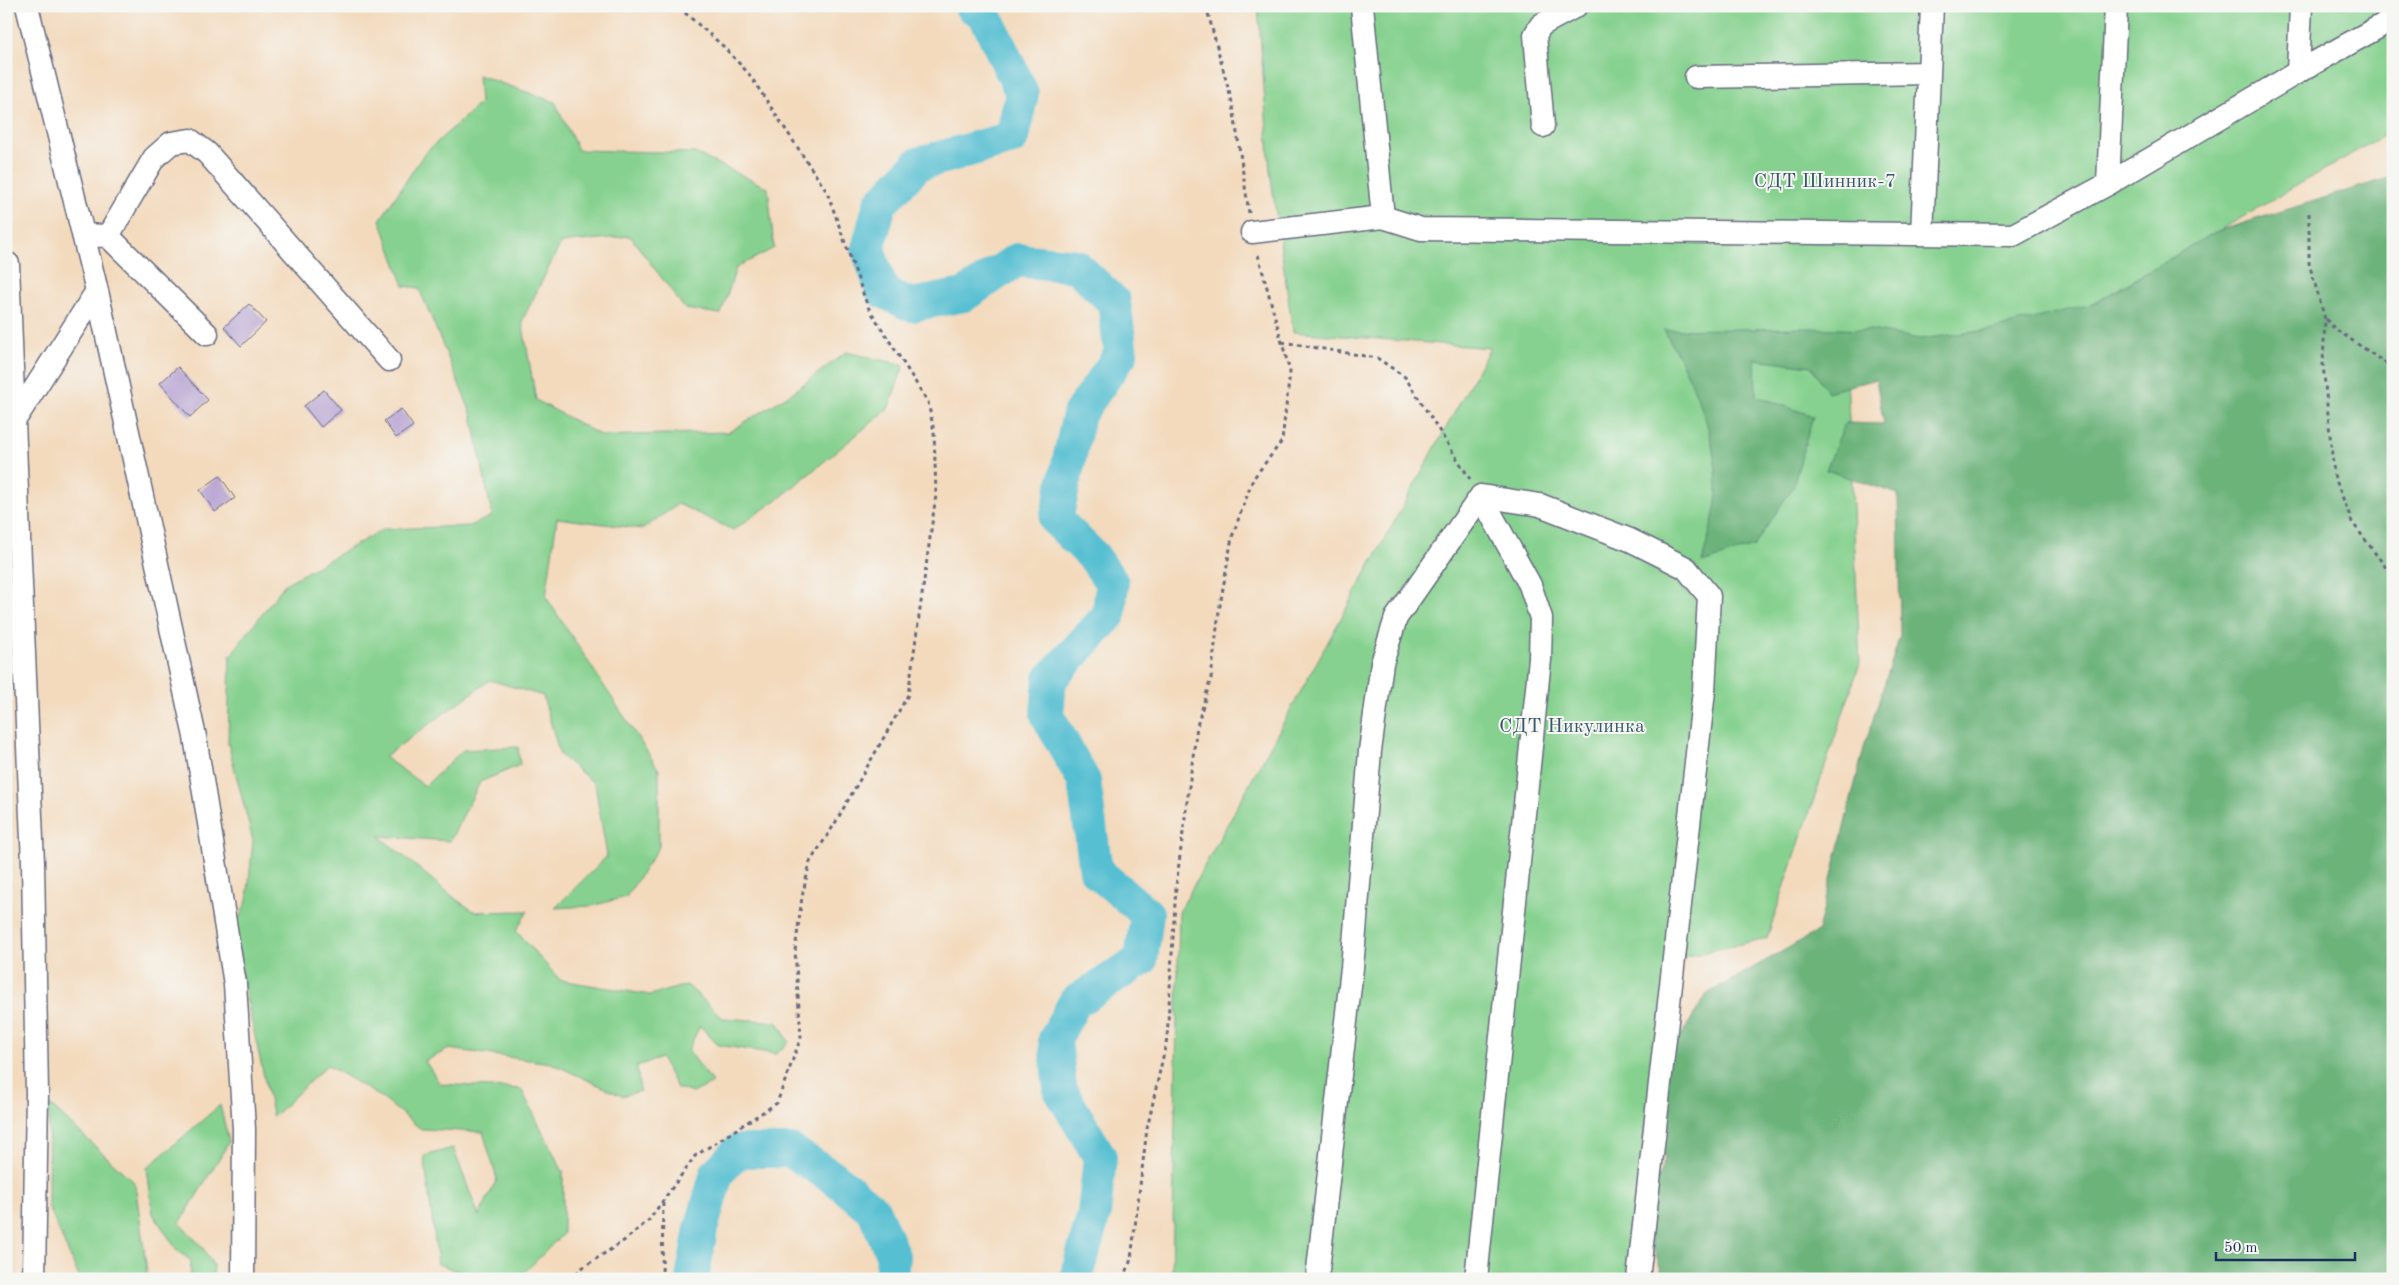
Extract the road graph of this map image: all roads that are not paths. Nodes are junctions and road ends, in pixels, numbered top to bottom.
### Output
1 (27, 6) edge
2 (1362, 6) edge
3 (1576, 6) edge
4 (1932, 6) edge
5 (2116, 6) edge
6 (2301, 6) edge
7 (2393, 19) edge
8 (2298, 72) junction
9 (1928, 73) junction
10 (1696, 76) dead end
11 (1543, 126) dead end
12 (2108, 184) junction
13 (1382, 217) junction
14 (1252, 232) road end
15 (1922, 234) junction
16 (83, 235) junction
17 (108, 236) junction
18 (8, 264) dead end
19 (97, 292) junction
20 (207, 334) dead end
21 (389, 360) dead end
22 (14, 422) junction
23 (1480, 496) junction
24 (34, 1279) edge
25 (243, 1279) edge
26 (1317, 1279) edge
27 (1476, 1279) edge
28 (1638, 1279) edge

1 - 16 street
2 - 13 street
3 - 11 street
4 - 9 street
5 - 12 street
6 - 8 street
7 - 8 street
8 - 12 street
9 - 10 street
9 - 15 street
12 - 15 street
13 - 14 street
13 - 15 street
16 - 17 street
16 - 19 street
17 - 20 street
17 - 21 street
18 - 22 street
19 - 22 street
19 - 25 street
22 - 24 street
23 - 26 street
23 - 27 street
23 - 28 street

